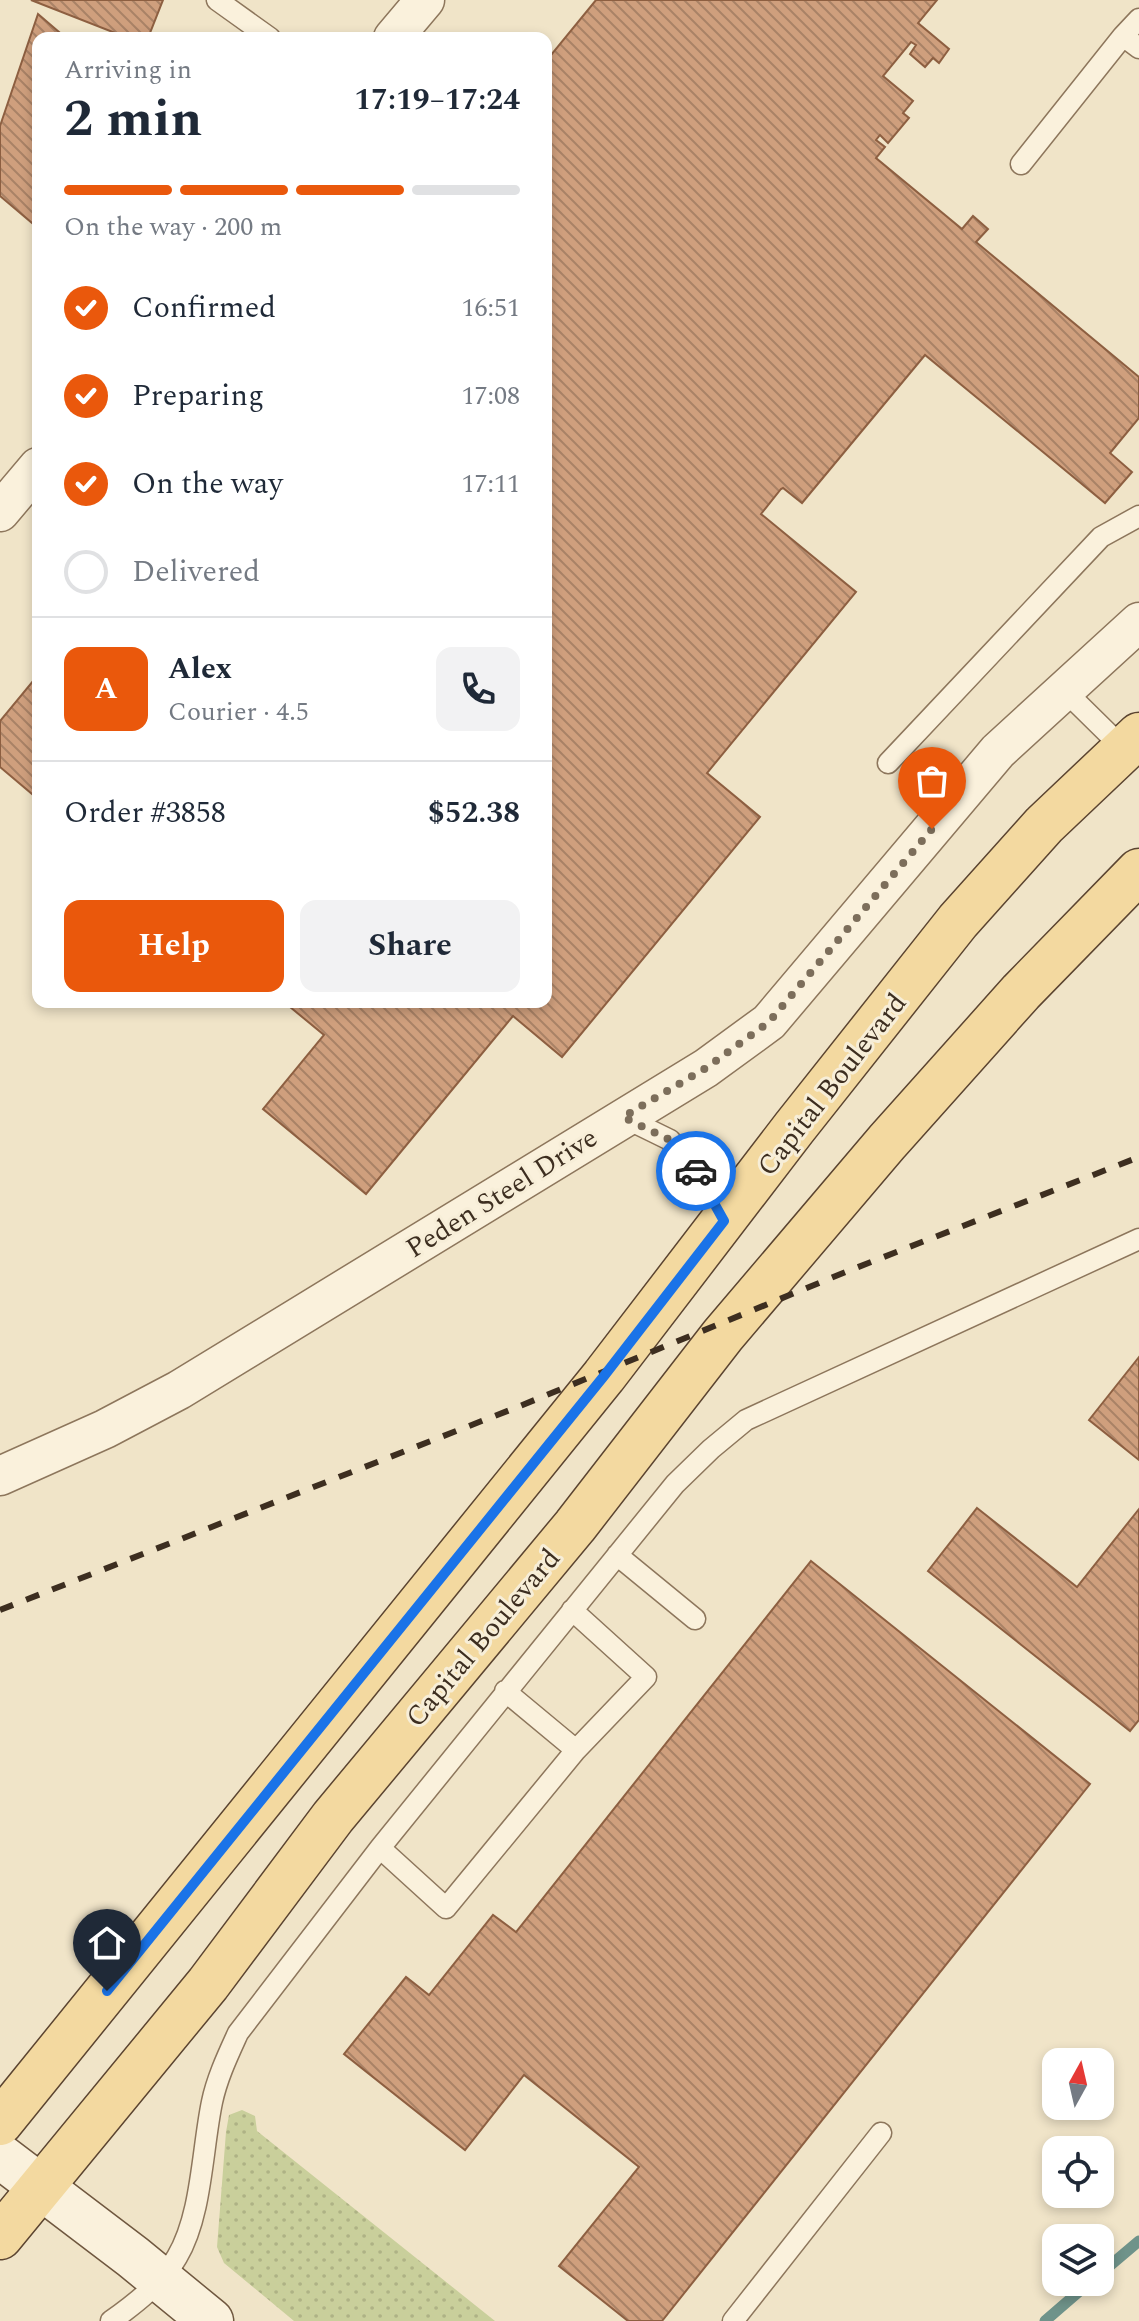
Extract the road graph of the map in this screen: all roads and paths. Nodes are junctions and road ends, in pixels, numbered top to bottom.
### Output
1 (217, 0) edge
2 (425, 0) edge
3 (1139, 19) edge
4 (262, 32) edge
5 (398, 32) edge
6 (1131, 42) edge
7 (1021, 164) dead end
8 (32, 474) edge
9 (0, 512) edge
10 (1139, 516) edge
11 (1139, 622) edge
12 (1064, 690) junction
13 (1134, 749) edge
14 (888, 763) dead end
15 (1139, 871) edge
16 (623, 1117) junction
17 (724, 1221) junction
18 (1139, 1239) edge
19 (0, 1476) edge
20 (617, 1555) junction
21 (572, 1610) junction
22 (695, 1619) dead end
23 (505, 1691) junction
24 (576, 1750) junction
25 (380, 1848) junction
26 (0, 2123) edge
27 (881, 2133) dead end
28 (0, 2156) edge
29 (42, 2189) junction
30 (0, 2237) edge
31 (159, 2281) junction
32 (111, 2321) edge
33 (211, 2321) edge
34 (733, 2321) edge

1 - 4 lane
2 - 5 street
3 - 6 lane
6 - 7 lane
8 - 9 street
10 - 14 lane
11 - 12 street, Peden Steel Drive
12 - 13 lane
12 - 16 street, Peden Steel Drive
13 - 17 main road, Capital Boulevard
15 - 29 main road, Capital Boulevard
16 - 17 lane
16 - 19 street, Peden Steel Drive
17 - 26 main road, Capital Boulevard
18 - 20 lane
20 - 21 lane
20 - 22 lane
21 - 23 lane
21 - 24 lane
23 - 24 lane
23 - 25 lane
24 - 25 lane
25 - 31 lane
27 - 34 lane
28 - 29 main road
29 - 30 main road, Capital Boulevard
29 - 31 main road
31 - 32 lane
31 - 33 main road

